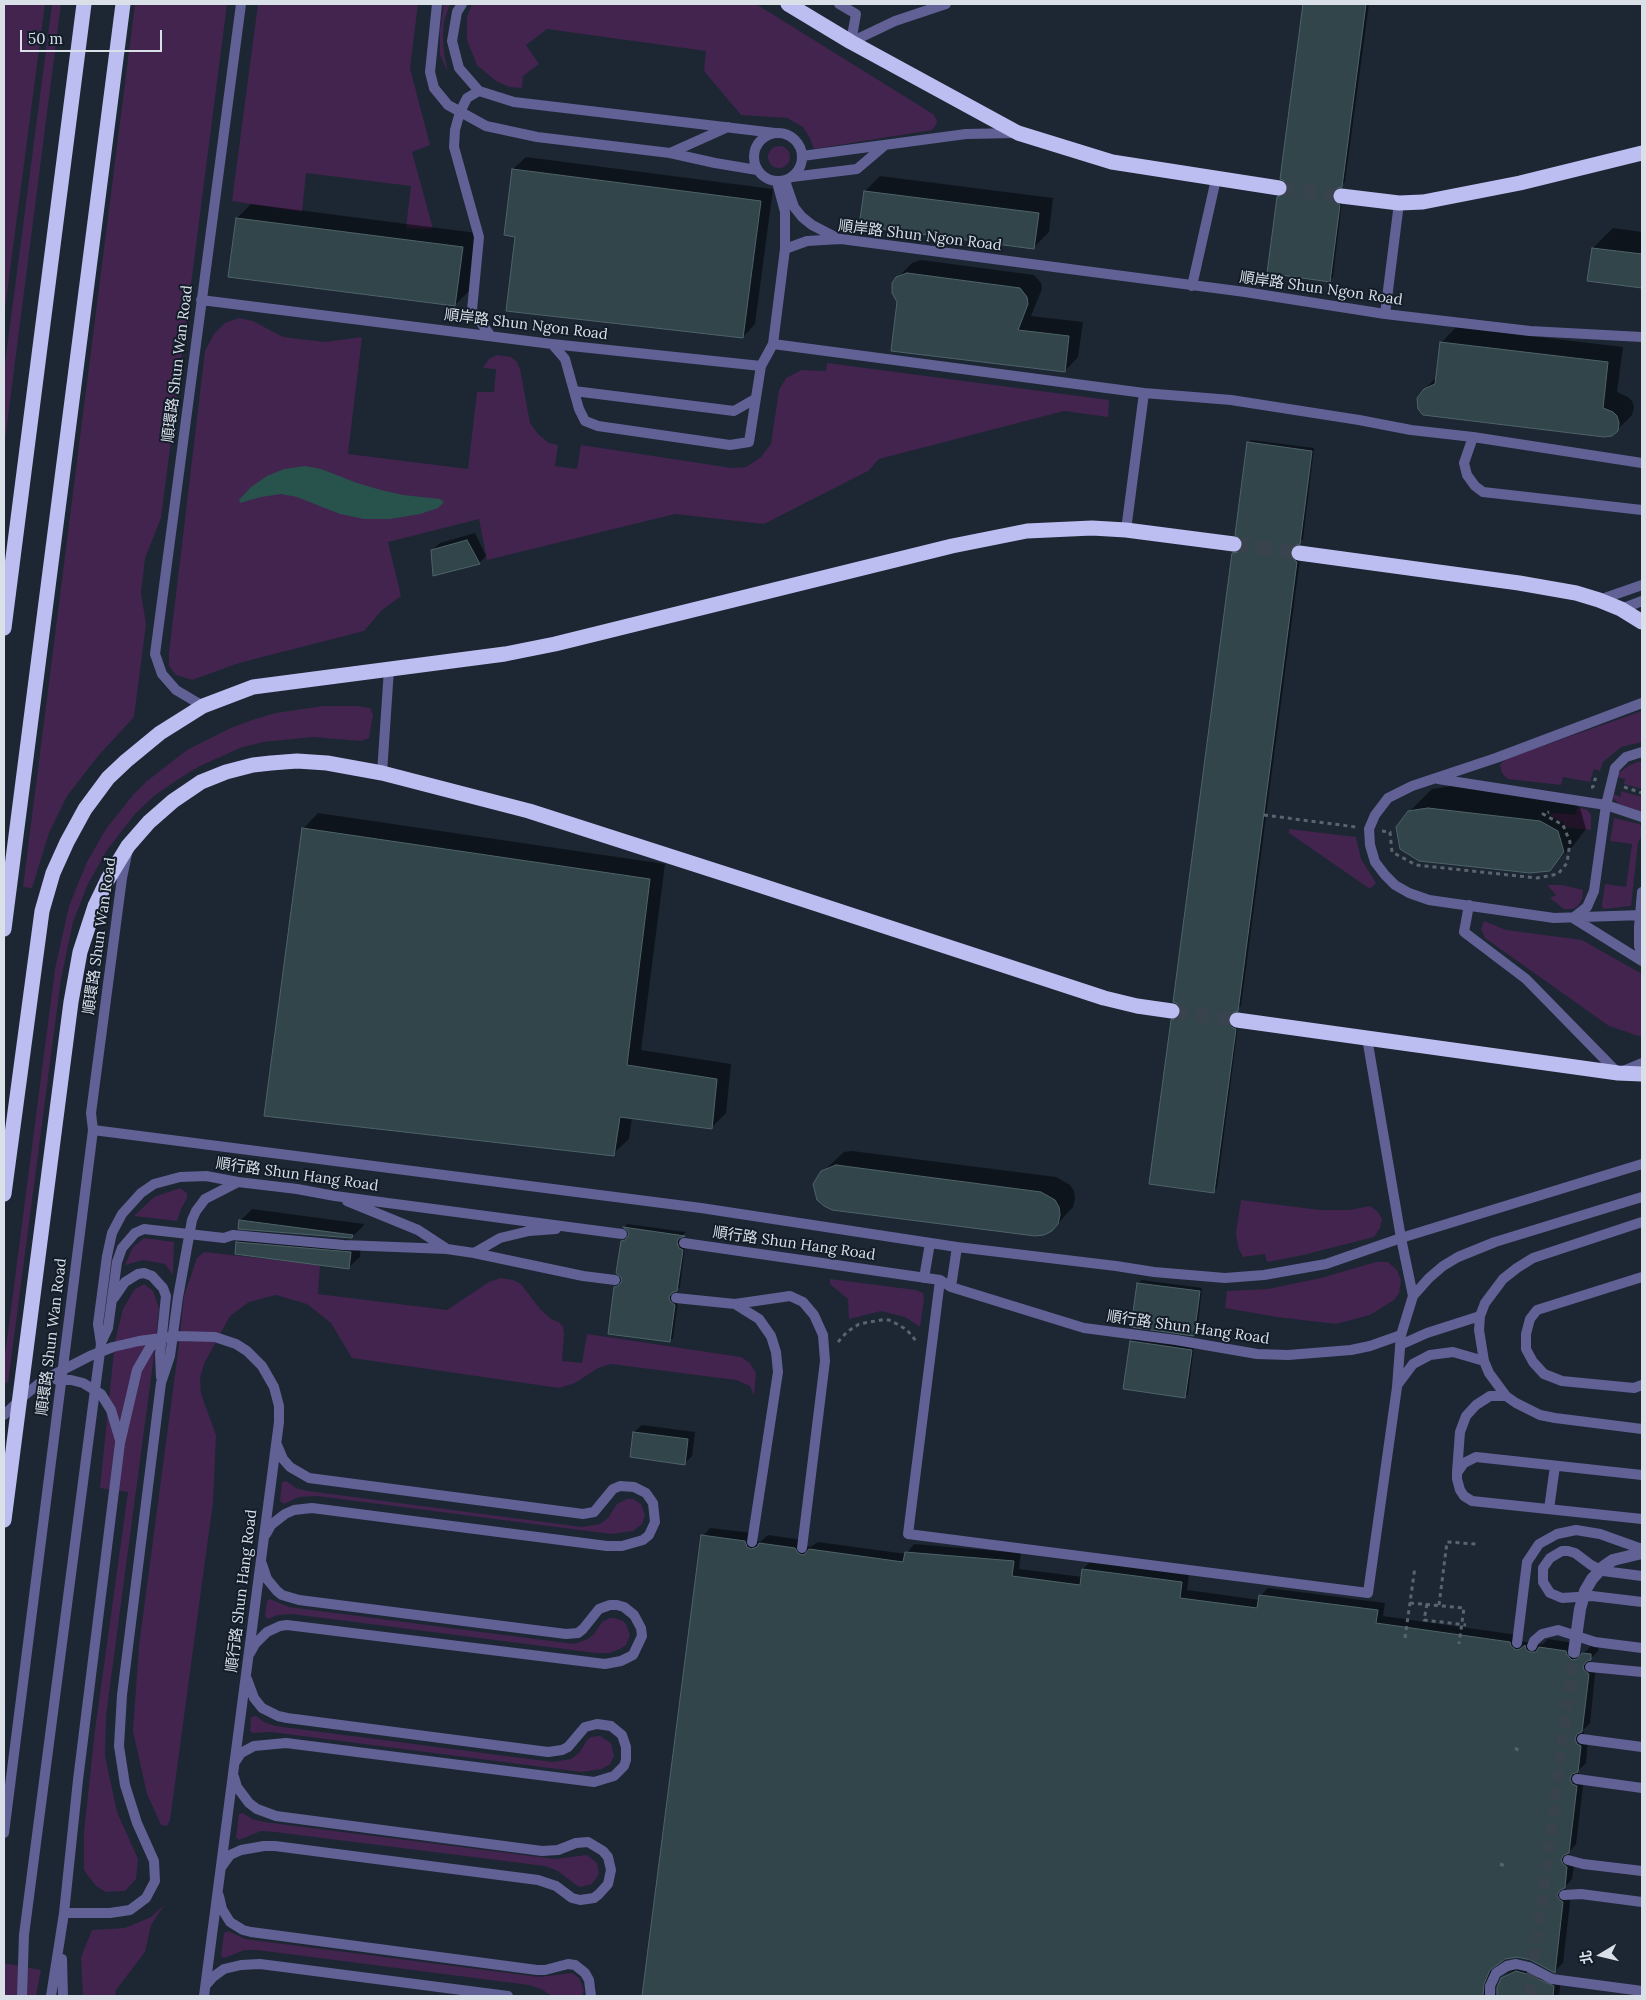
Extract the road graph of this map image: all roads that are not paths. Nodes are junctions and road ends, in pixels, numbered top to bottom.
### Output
1 (84, 4) edge
2 (124, 4) edge
3 (241, 4) edge
4 (437, 4) edge
5 (462, 4) edge
6 (788, 4) edge
7 (839, 4) edge
8 (946, 4) edge
9 (852, 42) junction
10 (479, 91) junction
11 (460, 112) junction
12 (728, 127) junction
13 (775, 133) junction
14 (1018, 133) junction
15 (885, 146) junction
16 (670, 153) junction
17 (1642, 153) edge
18 (802, 156) junction
19 (757, 170) junction
20 (1216, 179) junction
21 (785, 180) junction
22 (1279, 188) tunnel mouth
23 (1341, 196) tunnel mouth
24 (1399, 203) junction
25 (841, 239) junction
26 (785, 249) junction
27 (1192, 286) junction
28 (201, 300) junction
29 (1385, 314) junction
30 (490, 335) junction
31 (1642, 337) edge
32 (552, 344) junction
33 (773, 344) junction
34 (761, 366) junction
35 (574, 391) junction
36 (1144, 393) junction
37 (756, 399) junction
38 (1473, 437) junction
39 (1642, 463) edge
40 (1642, 510) edge
41 (1126, 530) junction
42 (1234, 544) tunnel mouth
43 (1298, 553) tunnel mouth
44 (1642, 584) edge
45 (1599, 600) junction
46 (1642, 601) edge
47 (1620, 609) junction
48 (1642, 622) edge
49 (4, 628) edge
50 (389, 669) junction
51 (1642, 703) edge
52 (203, 706) junction
53 (1642, 752) edge
54 (382, 772) junction
55 (1437, 778) junction
56 (1606, 804) junction
57 (1642, 817) edge
58 (128, 846) junction
59 (1642, 892) edge
60 (1469, 905) junction
61 (1641, 916) edge
62 (1573, 918) junction
63 (4, 929) edge
64 (1642, 956) edge
65 (1642, 960) edge
66 (1172, 1011) tunnel mouth
67 (1237, 1020) tunnel mouth
68 (1367, 1038) junction
69 (1642, 1064) edge
70 (1618, 1073) junction
71 (1642, 1074) edge
72 (93, 1130) junction
73 (1642, 1164) edge
74 (238, 1182) junction
75 (4, 1194) edge
76 (334, 1196) junction
77 (1642, 1197) edge
78 (1642, 1222) edge
79 (577, 1227) junction
80 (189, 1234) junction
81 (622, 1234) dead end
82 (1401, 1238) junction
83 (684, 1243) dead end
84 (930, 1243) junction
85 (957, 1247) junction
86 (447, 1250) junction
87 (474, 1253) junction
88 (1642, 1277) edge
89 (924, 1278) junction
90 (615, 1280) dead end
91 (940, 1280) junction
92 (951, 1287) junction
93 (1413, 1296) junction
94 (676, 1298) dead end
95 (112, 1300) junction
96 (735, 1304) junction
97 (1480, 1316) junction
98 (159, 1338) junction
99 (1401, 1340) junction
100 (101, 1344) junction
101 (1484, 1361) junction
102 (45, 1380) junction
103 (162, 1383) junction
104 (1642, 1385) edge
105 (1397, 1387) junction
106 (1506, 1396) junction
107 (4, 1415) edge
108 (1642, 1430) edge
109 (277, 1439) junction
110 (120, 1443) junction
111 (1556, 1466) junction
112 (1457, 1474) junction
113 (1642, 1475) edge
114 (1549, 1509) junction
115 (1642, 1519) edge
116 (4, 1520) edge
117 (263, 1542) junction
118 (752, 1542) dead end
119 (802, 1548) dead end
120 (1642, 1549) edge
121 (1642, 1553) edge
122 (261, 1558) junction
123 (1642, 1576) edge
124 (1642, 1602) edge
125 (1517, 1644) dead end
126 (1532, 1646) dead end
127 (1642, 1648) edge
128 (1574, 1652) tunnel mouth
129 (248, 1657) junction
130 (1590, 1667) dead end
131 (1642, 1672) edge
132 (246, 1675) junction
133 (1582, 1740) dead end
134 (1642, 1747) edge
135 (234, 1769) junction
136 (1577, 1779) dead end
137 (1642, 1788) edge
138 (4, 1832) edge
139 (1568, 1860) dead end
140 (220, 1871) junction
141 (1642, 1871) edge
142 (218, 1886) junction
143 (1564, 1895) dead end
144 (1642, 1902) edge
145 (64, 1913) junction
146 (1642, 1991) edge
147 (204, 1992) edge
148 (22, 1996) edge
149 (51, 1996) edge
150 (63, 1996) edge
151 (508, 1996) edge
152 (590, 1996) edge
153 (1490, 1996) edge

1 - 49 highway
2 - 63 highway
3 - 28 lane, 順環路 Shun Wan Road
4 - 11 lane
5 - 10 lane
6 - 9 highway
7 - 9 lane
8 - 9 lane
9 - 14 highway
10 - 11 lane
10 - 12 lane
11 - 16 lane
11 - 30 lane
12 - 13 lane
12 - 16 lane
13 - 18 lane
13 - 19 lane
14 - 15 lane
14 - 20 highway
15 - 18 lane
15 - 21 lane
16 - 19 lane
17 - 24 highway
18 - 21 lane
19 - 21 lane
20 - 22 highway
20 - 27 lane
21 - 25 lane
21 - 26 lane
23 - 24 highway
24 - 29 lane
25 - 26 lane, 順岸路 Shun Ngon Road
25 - 27 lane, 順岸路 Shun Ngon Road
26 - 33 lane
27 - 29 lane, 順岸路 Shun Ngon Road
28 - 30 lane, 順岸路 Shun Ngon Road
28 - 52 lane, 順環路 Shun Wan Road
29 - 31 lane, 順岸路 Shun Ngon Road
30 - 32 lane, 順岸路 Shun Ngon Road
32 - 34 lane, 順岸路 Shun Ngon Road
32 - 35 lane
33 - 34 lane
33 - 36 lane
34 - 37 lane
35 - 37 lane
35 - 37 lane
36 - 38 lane
36 - 41 lane
38 - 39 lane
38 - 40 lane
41 - 42 highway
41 - 50 highway
43 - 45 highway
44 - 45 lane
45 - 47 highway
46 - 47 lane
47 - 48 highway
50 - 52 highway
50 - 54 lane
51 - 55 lane
52 - 75 highway
53 - 56 lane
54 - 58 highway
54 - 66 highway
55 - 56 lane
55 - 60 lane
56 - 57 lane
56 - 62 lane
58 - 72 lane, 順環路 Shun Wan Road
58 - 116 highway
59 - 61 lane
60 - 62 lane
60 - 70 lane
61 - 62 lane
61 - 64 lane
62 - 65 lane
67 - 68 highway
68 - 70 highway
68 - 82 lane
69 - 70 lane
70 - 71 highway
72 - 84 lane
72 - 138 lane, 順環路 Shun Wan Road
73 - 82 lane
74 - 76 lane, 順行路 Shun Hang Road
74 - 80 lane
74 - 100 lane, 順行路 Shun Hang Road
76 - 79 lane, 順行路 Shun Hang Road
76 - 86 lane
77 - 93 lane
78 - 97 lane
79 - 81 lane, 順行路 Shun Hang Road
79 - 87 lane
80 - 86 lane
80 - 95 lane
80 - 103 lane
82 - 85 lane
82 - 93 lane
83 - 89 lane, 順行路 Shun Hang Road
84 - 85 lane
84 - 89 lane
85 - 92 lane
86 - 87 lane
87 - 90 lane
88 - 104 lane
89 - 91 lane, 順行路 Shun Hang Road
91 - 92 lane, 順行路 Shun Hang Road
91 - 105 lane
92 - 99 lane, 順行路 Shun Hang Road
93 - 99 lane
94 - 96 lane
95 - 100 lane
95 - 103 lane
96 - 118 lane
96 - 119 lane
97 - 99 lane, 順行路 Shun Hang Road
97 - 101 lane
98 - 102 lane, 順行路 Shun Hang Road
98 - 109 lane, 順行路 Shun Hang Road
98 - 110 lane
99 - 105 lane
100 - 148 lane, 順行路 Shun Hang Road
101 - 105 lane
101 - 106 lane
102 - 107 lane, 順行路 Shun Hang Road
102 - 110 lane
103 - 145 lane
106 - 108 lane
106 - 112 lane
109 - 117 lane, 順行路 Shun Hang Road
109 - 117 lane
110 - 145 lane
111 - 112 lane
111 - 113 lane
111 - 114 lane
112 - 114 lane
114 - 115 lane
117 - 122 lane, 順行路 Shun Hang Road
120 - 125 lane
121 - 128 street
122 - 129 lane, 順行路 Shun Hang Road
122 - 129 lane
123 - 124 lane
126 - 127 lane
129 - 132 lane, 順行路 Shun Hang Road
130 - 131 lane
132 - 135 lane, 順行路 Shun Hang Road
132 - 135 lane
133 - 134 lane
135 - 140 lane, 順行路 Shun Hang Road
135 - 140 lane
136 - 137 lane
139 - 141 lane
140 - 142 lane, 順行路 Shun Hang Road
142 - 147 lane, 順行路 Shun Hang Road
142 - 152 lane
143 - 144 lane
145 - 149 lane
145 - 150 lane
146 - 153 lane
147 - 151 lane

